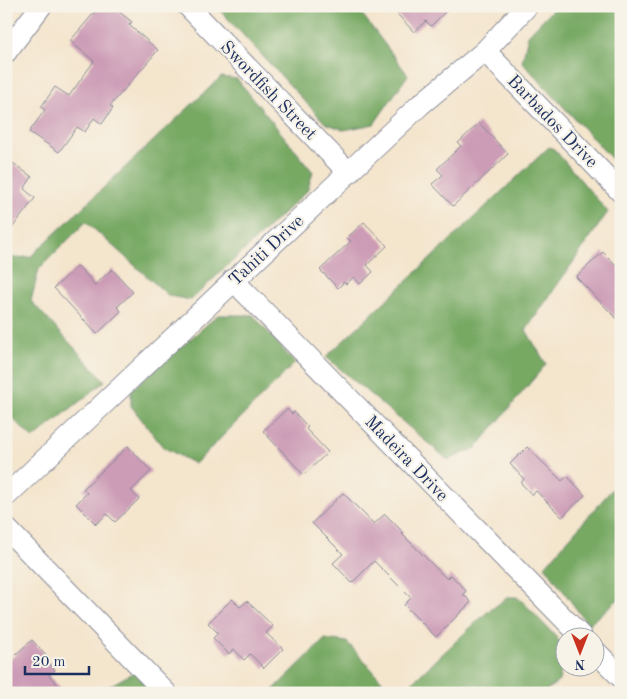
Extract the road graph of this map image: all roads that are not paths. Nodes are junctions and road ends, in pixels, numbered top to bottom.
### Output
1 (41, 6) edge
2 (188, 6) edge
3 (527, 6) edge
4 (485, 51) junction
5 (6, 52) edge
6 (349, 173) junction
7 (621, 192) edge
8 (233, 280) junction
9 (6, 496) edge
10 (6, 528) edge
11 (571, 626) edge
12 (604, 660) edge
13 (621, 677) edge
14 (166, 693) edge

1 - 5 street
2 - 6 street, Swordfish Street
3 - 4 street, Tahiti Drive
4 - 6 street, Tahiti Drive
4 - 7 street, Barbados Drive
6 - 8 street, Tahiti Drive
8 - 9 street, Tahiti Drive
8 - 11 street, Madeira Drive
10 - 14 street
12 - 13 street

